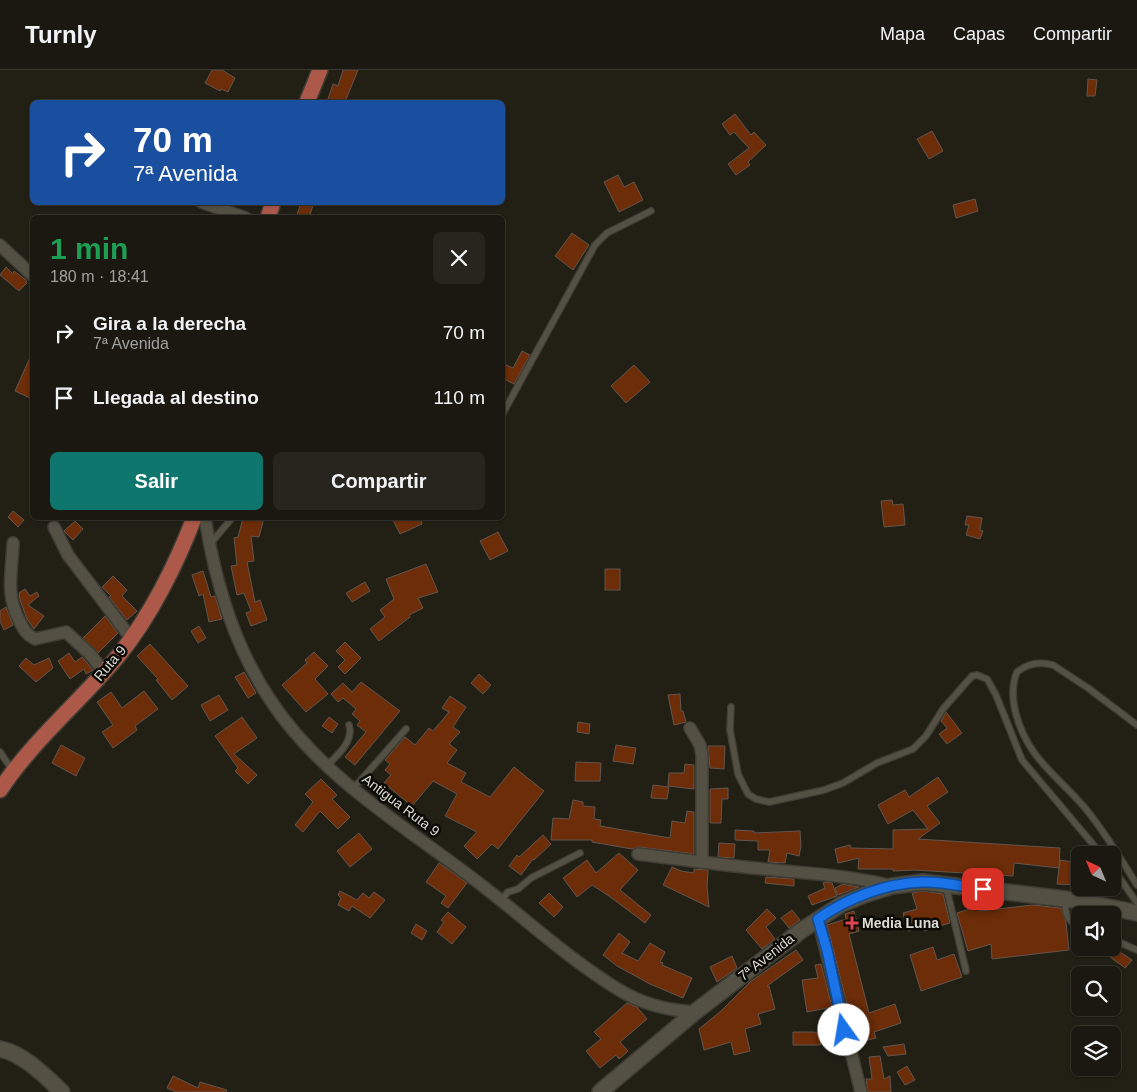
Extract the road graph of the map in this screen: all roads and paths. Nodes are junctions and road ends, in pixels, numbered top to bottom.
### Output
1 (320, 70) edge
2 (308, 100) edge
3 (209, 205) edge
4 (651, 211) dead end
5 (238, 215) edge
6 (0, 245) edge
7 (30, 273) edge
8 (505, 410) edge
9 (203, 520) edge
10 (204, 520) edge
11 (230, 520) edge
12 (54, 527) dead end
13 (13, 543) dead end
14 (209, 545) junction
15 (131, 638) junction
16 (104, 672) junction
17 (731, 707) dead end
18 (348, 725) dead end
19 (1137, 725) edge
20 (690, 728) dead end
21 (406, 729) dead end
22 (0, 752) edge
23 (327, 766) junction
24 (14, 770) junction
25 (354, 789) junction
26 (0, 790) edge
27 (1094, 846) edge
28 (580, 853) dead end
29 (638, 854) dead end
30 (702, 862) junction
31 (1121, 880) edge
32 (946, 884) junction
33 (1137, 885) edge
34 (892, 886) junction
35 (1065, 899) junction
36 (501, 900) junction
37 (1137, 903) edge
38 (1137, 913) edge
39 (818, 919) junction
40 (1071, 922) edge
41 (1121, 943) edge
42 (1137, 950) edge
43 (966, 971) dead end
44 (695, 1012) junction
45 (1, 1048) edge
46 (62, 1092) edge
47 (600, 1092) edge
48 (861, 1092) edge

1 - 2 main road
3 - 5 street
4 - 8 lane
6 - 7 street
9 - 15 main road, Ruta 9
10 - 14 street, Antigua Ruta 9
11 - 14 lane
12 - 15 street
13 - 16 street
14 - 23 street, Antigua Ruta 9
15 - 16 main road, Ruta 9
16 - 24 main road, Ruta 9
17 - 27 lane
18 - 23 lane
19 - 33 lane
20 - 30 street
21 - 25 lane
22 - 24 lane
23 - 25 street, Antigua Ruta 9
24 - 26 main road, Ruta 9
25 - 36 street, Antigua Ruta 9
28 - 36 lane
29 - 30 street
30 - 34 street
31 - 37 lane
32 - 34 main road, 7ª Avenida
32 - 35 main road, 7ª Avenida
32 - 43 lane
34 - 39 main road, 7ª Avenida
35 - 38 main road, 7ª Avenida
35 - 40 lane
36 - 44 street, Antigua Ruta 9
39 - 44 main road, 7ª Avenida
39 - 48 street
41 - 42 lane
44 - 47 main road, 7ª Avenida
45 - 46 main road

